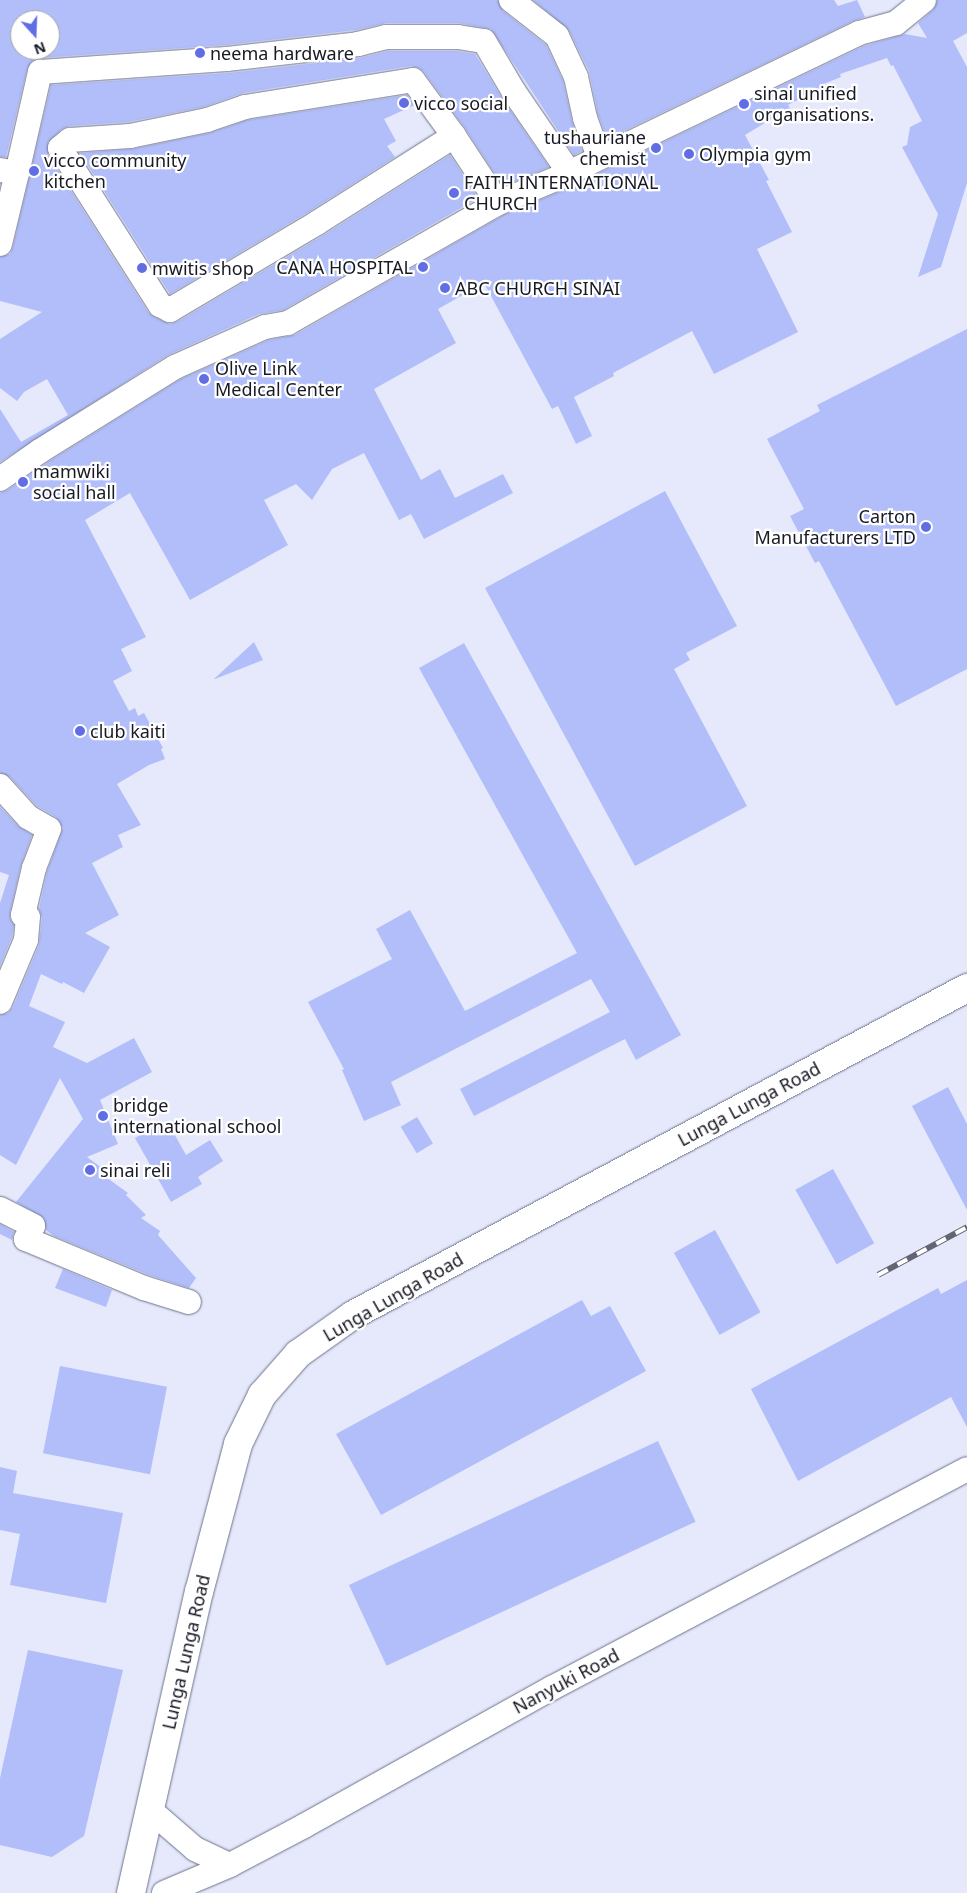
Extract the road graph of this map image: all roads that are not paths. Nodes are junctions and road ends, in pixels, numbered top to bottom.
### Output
1 (511, 0) edge
2 (924, 0) edge
3 (454, 136) junction
4 (600, 157) junction
5 (9, 171) edge
6 (569, 172) junction
7 (498, 203) junction
8 (0, 244) edge
9 (0, 479) edge
10 (0, 786) edge
11 (967, 988) edge
12 (0, 1002) edge
13 (0, 1209) edge
14 (189, 1302) dead end
15 (967, 1468) edge
16 (150, 1810) junction
17 (230, 1865) junction
18 (132, 1893) edge
19 (164, 1893) edge

1 - 4 street
2 - 4 street
3 - 3 street
3 - 7 street
4 - 6 street
5 - 6 street
5 - 8 street
6 - 7 street
7 - 9 street
10 - 12 street
11 - 16 main road, Lunga Lunga Road
13 - 14 street
15 - 17 street, Nanyuki Road
16 - 17 street
16 - 18 main road, Lunga Lunga Road
17 - 19 street, Nanyuki Road

